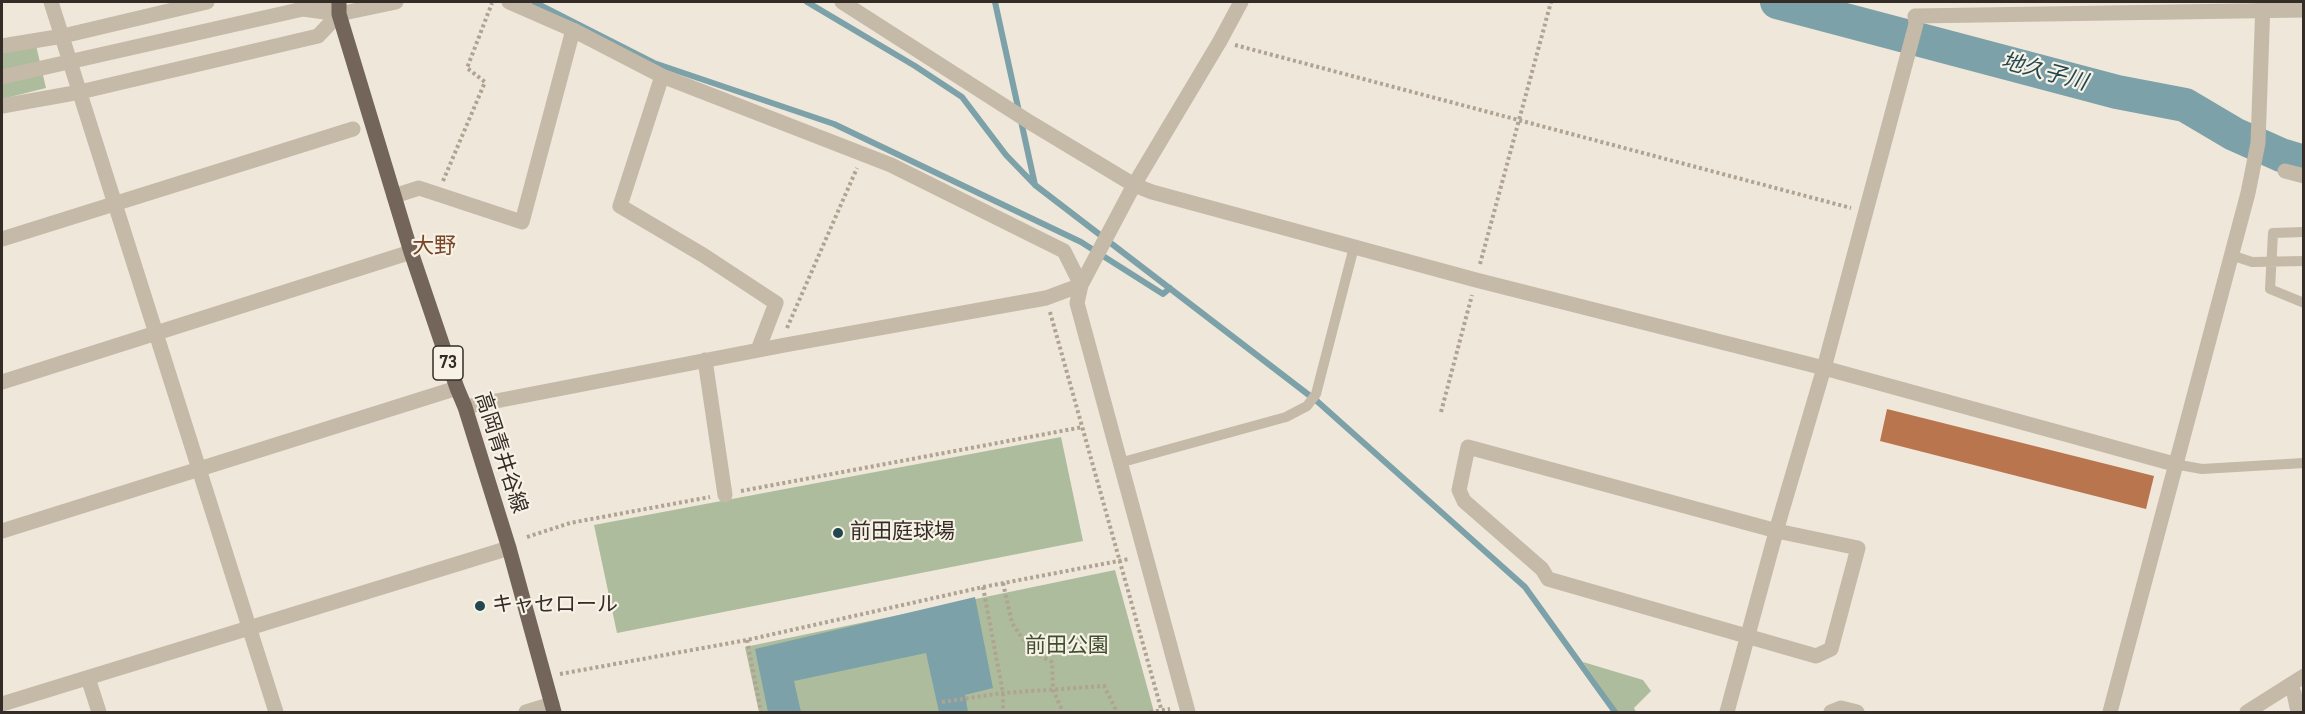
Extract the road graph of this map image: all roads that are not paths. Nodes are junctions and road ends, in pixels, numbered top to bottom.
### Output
1 (51, 2) edge
2 (207, 2) edge
3 (322, 2) edge
4 (396, 2) edge
5 (509, 2) edge
6 (842, 2) edge
7 (1241, 2) edge
8 (2263, 6) edge
9 (339, 8) edge
10 (1972, 8) edge
11 (2304, 10) edge
12 (1915, 14) edge
13 (573, 30) junction
14 (63, 36) junction
15 (2, 46) edge
16 (662, 76) junction
17 (2, 77) edge
18 (80, 92) junction
19 (2, 106) edge
20 (353, 129) dead end
21 (2285, 171) dead end
22 (2304, 176) edge
23 (1134, 185) junction
24 (394, 196) junction
25 (114, 204) junction
26 (2304, 232) edge
27 (2, 239) edge
28 (1354, 247) junction
29 (411, 252) junction
30 (2231, 255) junction
31 (2304, 261) edge
32 (2272, 262) junction
33 (1081, 285) junction
34 (2304, 303) edge
35 (155, 333) junction
36 (758, 350) junction
37 (705, 360) junction
38 (1824, 368) junction
39 (2, 382) edge
40 (457, 388) junction
41 (465, 406) junction
42 (1119, 462) junction
43 (2304, 463) edge
44 (2174, 464) junction
45 (198, 468) junction
46 (725, 495) road end
47 (2, 531) edge
48 (1777, 531) junction
49 (509, 548) junction
50 (250, 629) junction
51 (1749, 636) junction
52 (2304, 676) edge
53 (88, 678) junction
54 (2289, 685) junction
55 (2, 705) edge
56 (553, 708) edge
57 (99, 712) edge
58 (276, 712) edge
59 (526, 712) edge
60 (1188, 712) edge
61 (1727, 712) edge
62 (1831, 712) edge
63 (1857, 712) edge
64 (2110, 712) edge
65 (2247, 712) edge
66 (2298, 712) edge

1 - 14 street
2 - 14 street
3 - 9 street
4 - 9 street
5 - 13 street
6 - 23 street
7 - 23 street
8 - 10 street
8 - 11 street
8 - 30 street
9 - 17 street
9 - 18 street
9 - 24 main road, 高岡青井谷線 / 73
10 - 12 street
12 - 38 street
13 - 16 street
13 - 24 street
14 - 15 street
14 - 18 street
16 - 33 street
16 - 36 street
18 - 19 street
18 - 25 street
20 - 25 street
21 - 22 street
23 - 28 street
23 - 33 street
24 - 29 main road, 高岡青井谷線 / 73
25 - 27 street
25 - 35 street
26 - 32 lane
28 - 38 street
28 - 42 lane
29 - 35 street
29 - 40 main road, 高岡青井谷線 / 73
30 - 32 lane
30 - 44 street
31 - 32 lane
32 - 34 lane
33 - 36 street
33 - 42 street
35 - 39 street
35 - 45 street
36 - 37 street
37 - 41 street
37 - 46 street
38 - 44 street
38 - 48 street
40 - 41 main road, 高岡青井谷線 / 73
40 - 45 street
41 - 49 main road, 高岡青井谷線 / 73
42 - 60 street
43 - 44 lane
44 - 64 street
45 - 47 street
45 - 50 street
48 - 51 street
48 - 51 street
48 - 51 street
49 - 50 street
49 - 56 main road, 高岡青井谷線 / 73
50 - 53 street
50 - 58 street
51 - 61 street
52 - 54 street
53 - 55 street
53 - 57 street
54 - 65 street
54 - 66 street
56 - 59 street
62 - 63 street

